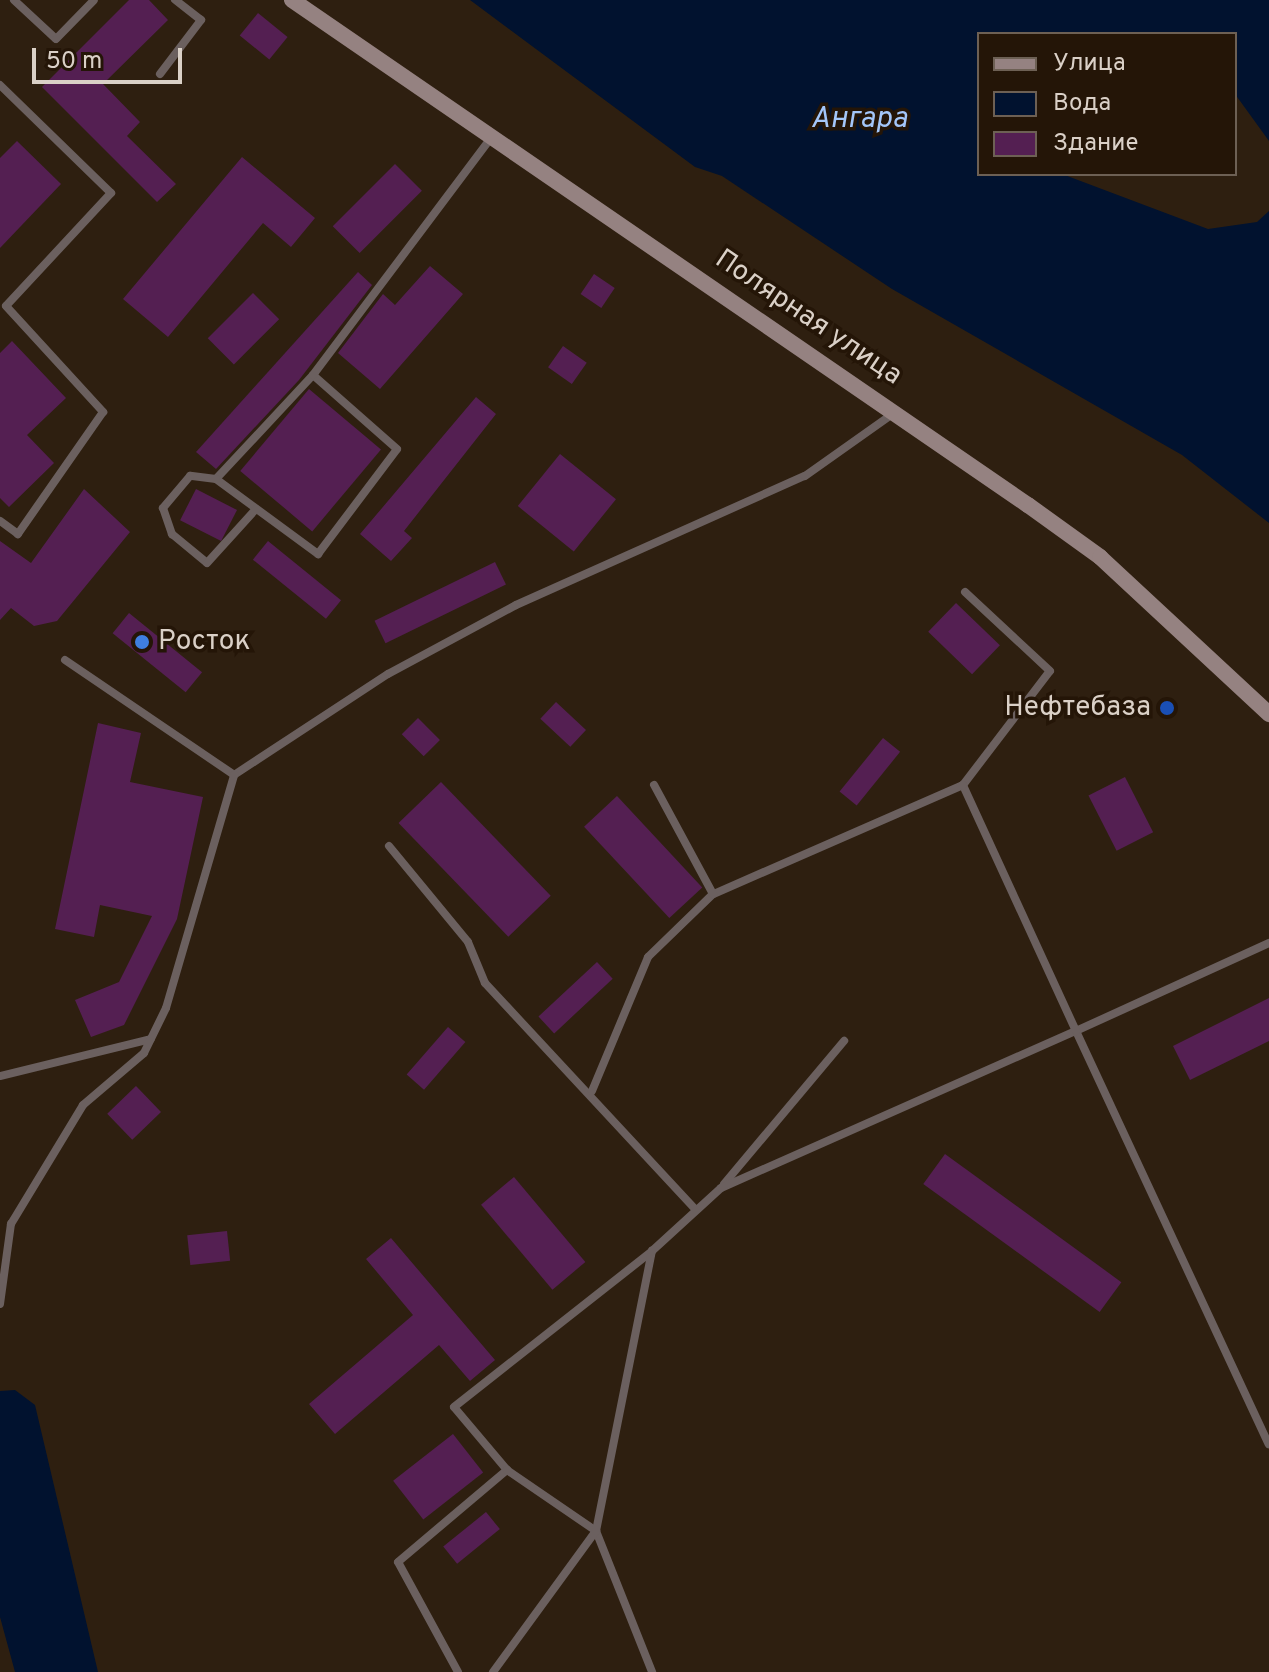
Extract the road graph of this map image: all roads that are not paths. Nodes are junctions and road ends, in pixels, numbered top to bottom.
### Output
1 (14, 0) edge
2 (94, 0) edge
3 (175, 0) edge
4 (292, 0) edge
5 (160, 74) dead end
6 (0, 85) edge
7 (492, 137) junction
8 (313, 375) junction
9 (898, 410) junction
10 (216, 479) junction
11 (256, 509) junction
12 (0, 521) edge
13 (965, 592) dead end
14 (65, 660) dead end
15 (1269, 714) edge
16 (234, 775) junction
17 (654, 785) dead end
18 (963, 785) junction
19 (389, 846) dead end
20 (713, 894) junction
21 (1269, 943) edge
22 (1076, 1031) junction
23 (151, 1039) junction
24 (844, 1041) dead end
25 (0, 1076) edge
26 (592, 1091) junction
27 (721, 1188) junction
28 (694, 1208) junction
29 (652, 1251) junction
30 (0, 1304) edge
31 (1269, 1444) edge
32 (507, 1470) junction
33 (596, 1531) junction
34 (458, 1672) edge
35 (493, 1672) edge
36 (652, 1672) edge

1 - 2 lane
3 - 5 lane
4 - 7 main road, Полярная улица
6 - 12 lane
7 - 8 lane
7 - 9 main road, Полярная улица
8 - 10 lane
8 - 11 lane
9 - 15 main road, Полярная улица
9 - 16 lane
10 - 11 lane
10 - 11 lane
13 - 18 lane
14 - 16 lane
16 - 23 lane
17 - 20 lane
18 - 20 lane
18 - 22 lane
19 - 26 lane
20 - 26 lane
21 - 22 lane
22 - 27 lane
22 - 31 lane
23 - 25 lane
23 - 30 lane
24 - 27 lane
26 - 28 lane
27 - 28 lane
28 - 29 lane
29 - 32 lane
29 - 33 lane
32 - 33 lane
32 - 34 lane
33 - 35 lane
33 - 36 lane

